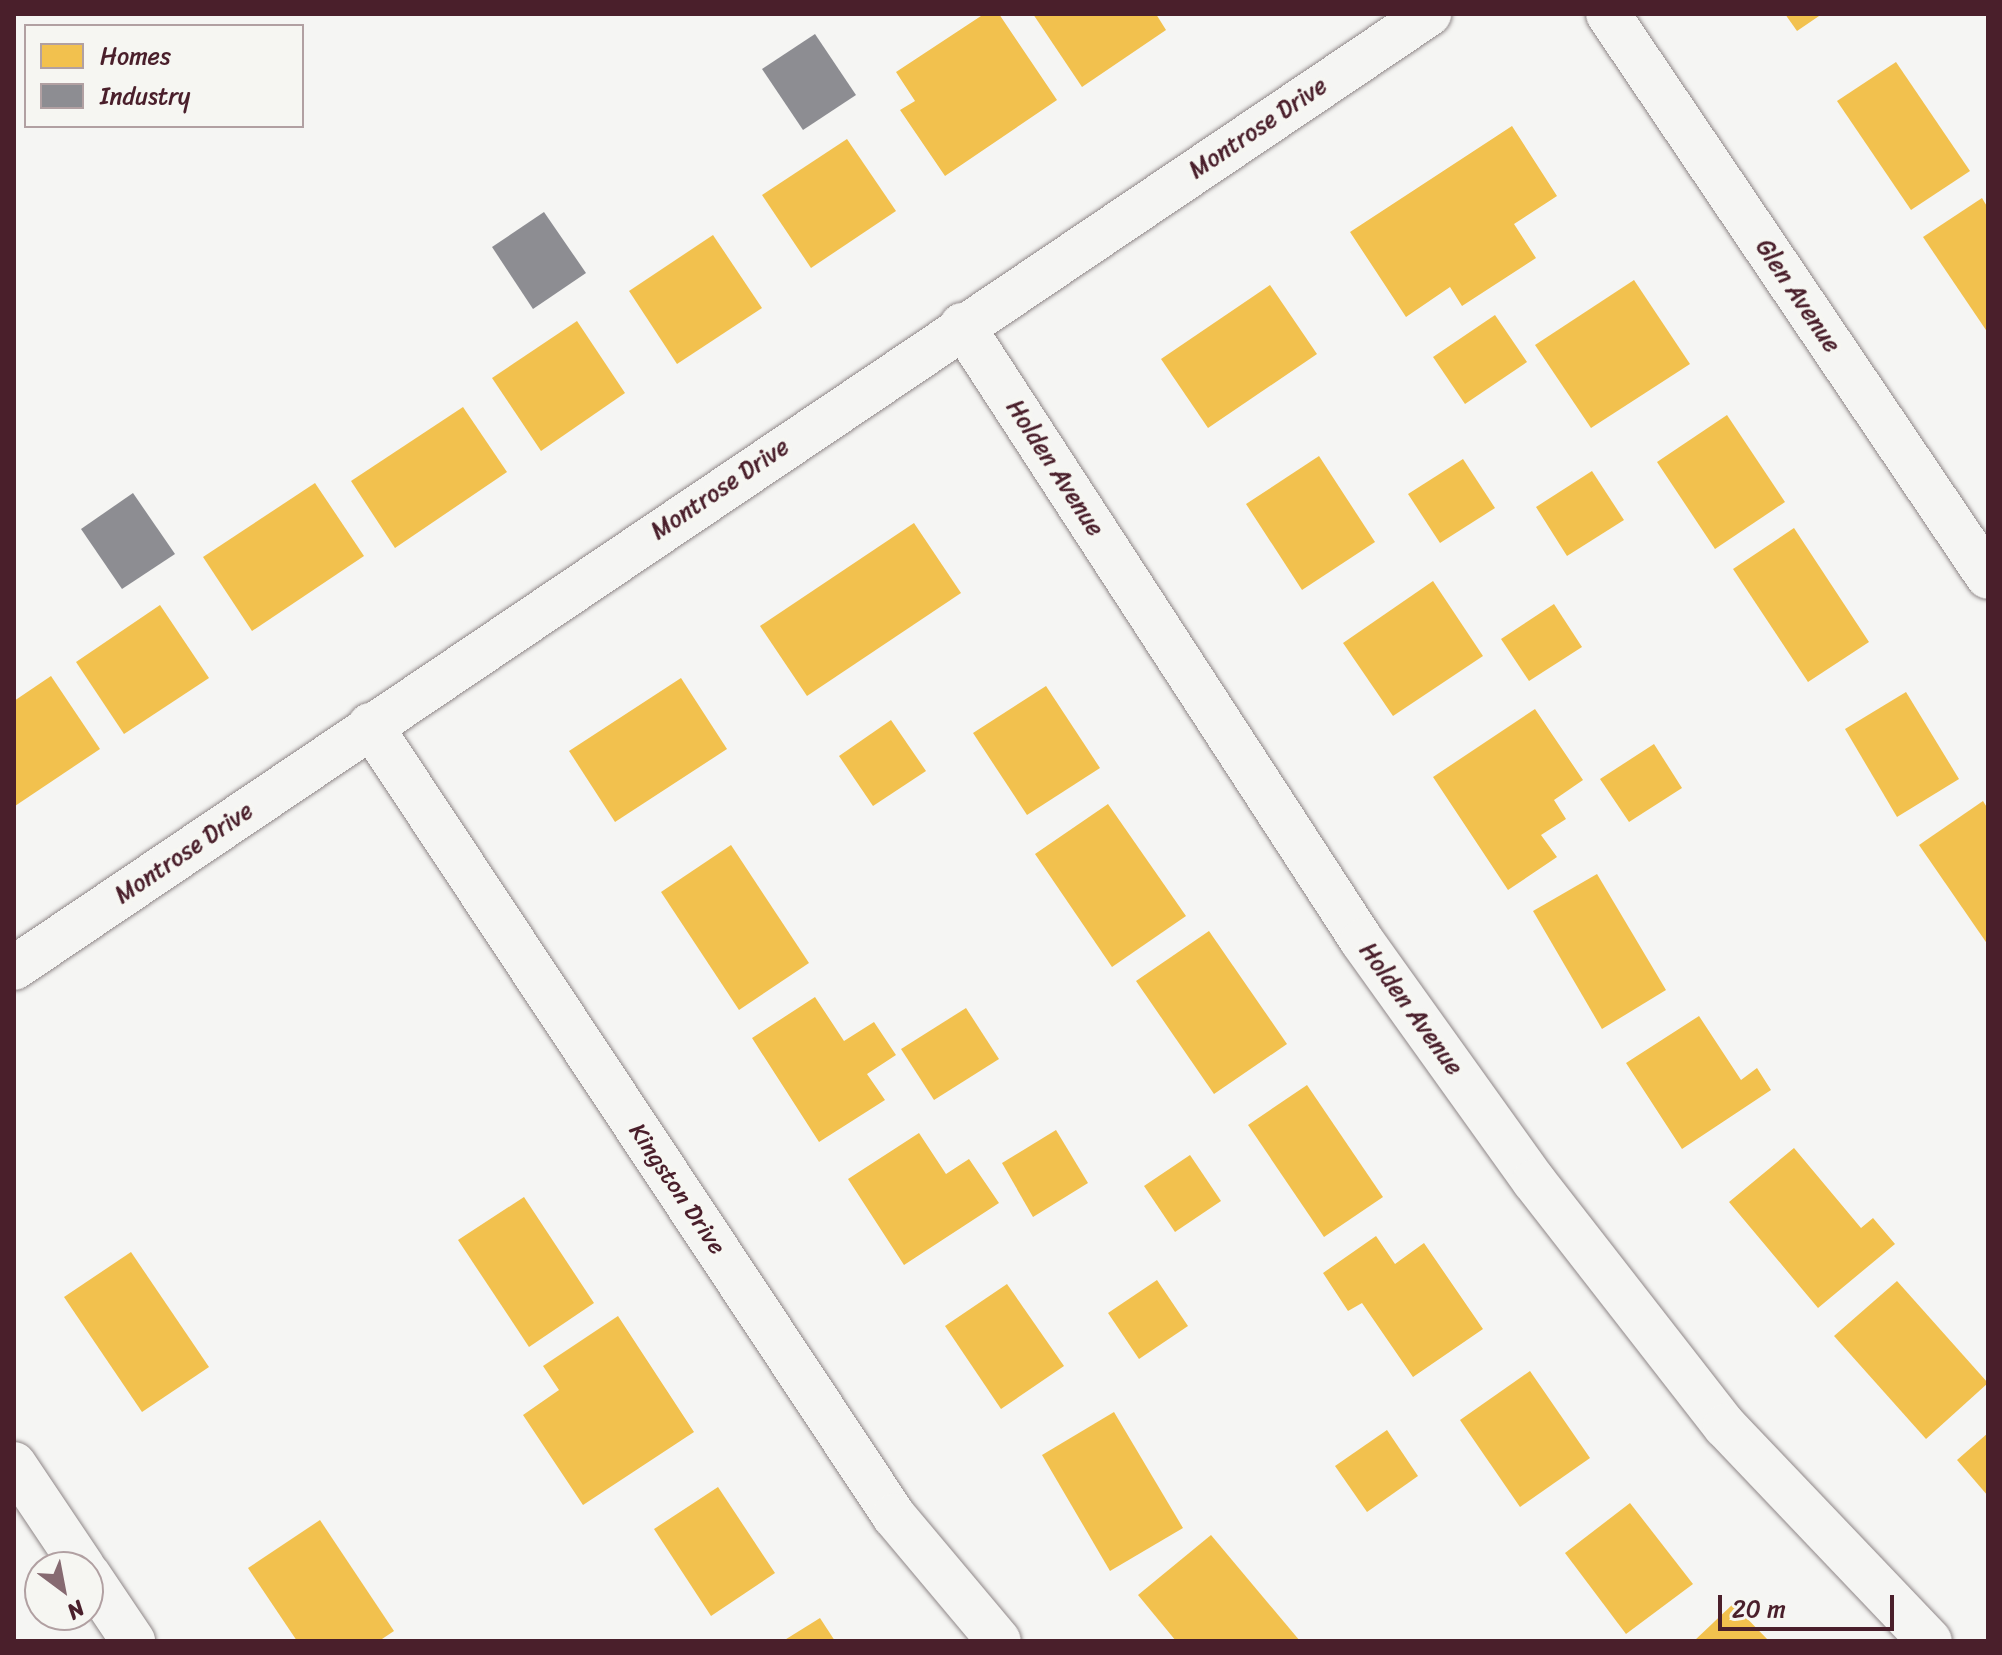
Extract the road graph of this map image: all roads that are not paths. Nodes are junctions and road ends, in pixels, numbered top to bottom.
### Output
1 (1429, 14) edge
2 (1608, 14) edge
3 (962, 325) junction
4 (1988, 577) edge
5 (370, 725) junction
6 (14, 968) edge
7 (14, 1464) edge
8 (72, 1551) edge
9 (104, 1598) edge
10 (133, 1641) edge
11 (999, 1641) edge
12 (1930, 1641) edge

1 - 3 street, Montrose Drive
2 - 4 street, Glen Avenue
3 - 5 street, Montrose Drive
3 - 12 street, Holden Avenue
5 - 6 street, Montrose Drive
5 - 11 street, Kingston Drive
7 - 8 street
9 - 10 street

